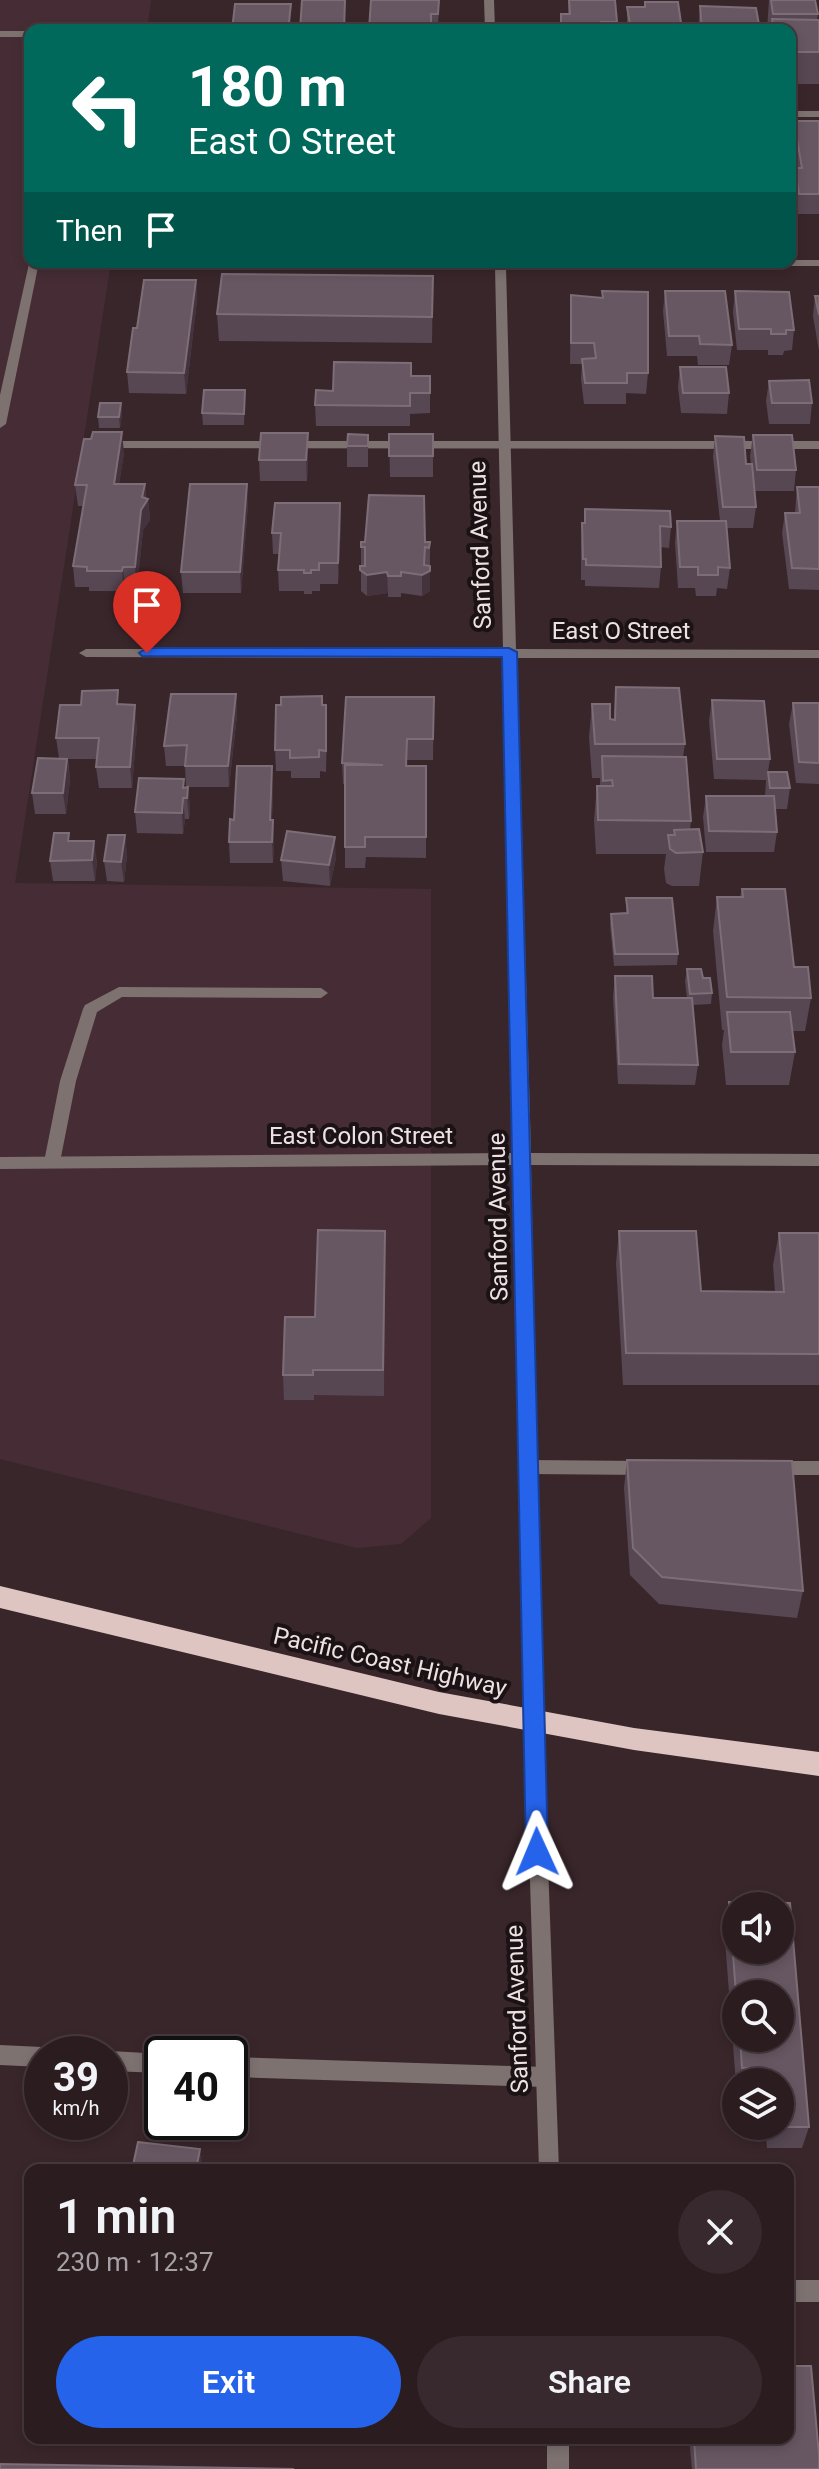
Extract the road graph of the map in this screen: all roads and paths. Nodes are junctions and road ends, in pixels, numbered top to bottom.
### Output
1 (489, 0) edge
2 (490, 24) edge
3 (0, 34) edge
4 (24, 34) edge
5 (796, 114) edge
6 (819, 114) edge
7 (796, 263) edge
8 (819, 263) edge
9 (32, 268) edge
10 (500, 268) edge
11 (0, 424) edge
12 (503, 444) junction
13 (109, 445) edge
14 (819, 445) edge
15 (509, 652) junction
16 (86, 653) dead end
17 (819, 654) edge
18 (321, 993) dead end
19 (523, 1159) junction
20 (819, 1160) edge
21 (52, 1162) junction
22 (0, 1163) edge
23 (529, 1467) junction
24 (666, 1468) edge
25 (758, 1468) edge
26 (819, 1468) edge
27 (0, 1597) edge
28 (534, 1722) junction
29 (819, 1764) edge
30 (0, 2055) edge
31 (24, 2056) edge
32 (248, 2068) edge
33 (545, 2077) junction
34 (549, 2164) edge
35 (794, 2291) edge
36 (819, 2291) edge
37 (558, 2444) edge
38 (558, 2469) edge

1 - 2 street
3 - 4 street
5 - 6 street
7 - 8 street
9 - 11 street
10 - 12 street, Sanford Avenue
12 - 13 street
12 - 14 street
12 - 15 street, Sanford Avenue
15 - 16 street, East O Street
15 - 17 street, East O Street
15 - 19 street, Sanford Avenue
18 - 21 street
19 - 20 street, East Colon Street
19 - 21 street, East Colon Street
19 - 23 street, Sanford Avenue
21 - 22 street, East Colon Street
23 - 24 street
23 - 28 street, Sanford Avenue
25 - 26 street
27 - 28 highway, Pacific Coast Highway
28 - 29 highway, Pacific Coast Highway
28 - 33 street, Sanford Avenue
30 - 31 street
32 - 33 street
33 - 34 street, Sanford Avenue
35 - 36 street
37 - 38 street

